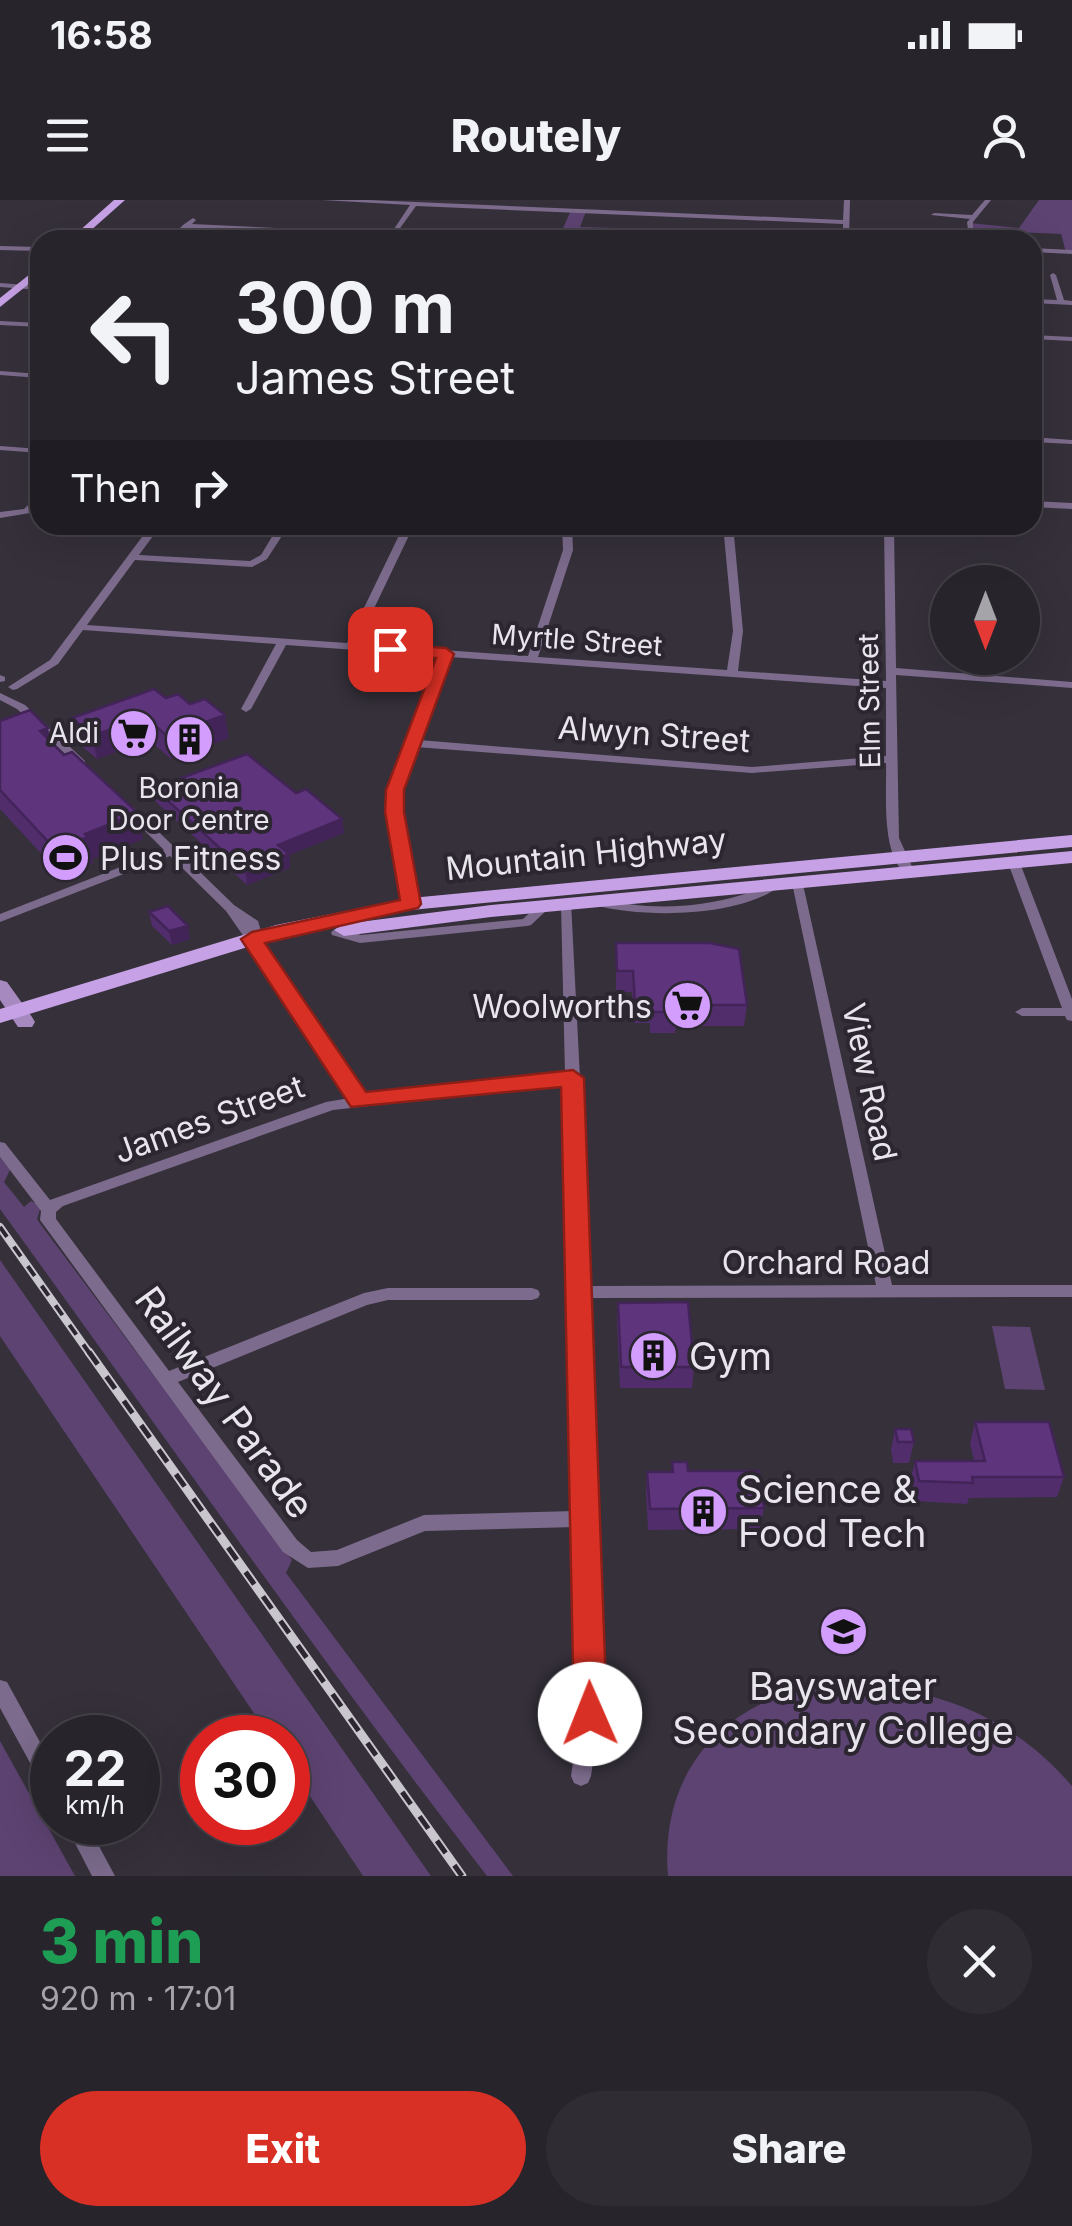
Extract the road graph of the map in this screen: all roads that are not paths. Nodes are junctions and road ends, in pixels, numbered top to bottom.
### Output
1 (106, 200) edge
2 (120, 200) edge
3 (325, 200) edge
4 (688, 200) edge
5 (848, 200) edge
6 (988, 200) edge
7 (418, 203) edge
8 (934, 215) dead end
9 (683, 216) junction
10 (975, 217) junction
11 (200, 218) dead end
12 (843, 222) junction
13 (186, 226) junction
14 (86, 230) edge
15 (182, 230) edge
16 (286, 230) edge
17 (396, 230) edge
18 (844, 230) edge
19 (971, 230) dead end
20 (0, 248) edge
21 (30, 250) edge
22 (1042, 251) edge
23 (1047, 251) junction
24 (1072, 252) edge
25 (30, 278) edge
26 (0, 285) edge
27 (20, 286) junction
28 (30, 287) edge
29 (1042, 301) edge
30 (1061, 302) junction
31 (1072, 303) edge
32 (0, 304) edge
33 (0, 323) edge
34 (30, 324) edge
35 (1042, 338) edge
36 (1072, 339) edge
37 (0, 373) edge
38 (30, 375) edge
39 (1042, 440) edge
40 (1072, 442) edge
41 (0, 448) edge
42 (30, 450) edge
43 (1042, 504) edge
44 (1072, 506) edge
45 (30, 508) edge
46 (0, 515) edge
47 (149, 535) edge
48 (278, 535) edge
49 (403, 535) edge
50 (567, 535) edge
51 (729, 535) edge
52 (889, 535) edge
53 (133, 557) junction
54 (80, 627) junction
55 (282, 642) junction
56 (351, 646) junction
57 (446, 654) junction
58 (532, 660) junction
59 (891, 671) junction
60 (42, 672) joint
61 (732, 674) junction
62 (5, 682) edge
63 (1072, 684) edge
64 (891, 686) junction
65 (0, 695) edge
66 (21, 707) junction
67 (246, 709) dead end
68 (413, 743) junction
69 (892, 759) junction
70 (92, 774) edge
71 (124, 804) edge
72 (1072, 841) edge
73 (172, 851) junction
74 (1072, 857) edge
75 (1014, 862) junction
76 (905, 865) junction
77 (798, 883) junction
78 (410, 904) junction
79 (566, 905) junction
80 (0, 918) edge
81 (258, 942) junction
82 (0, 986) edge
83 (1022, 1012) dead end
84 (1071, 1015) edge
85 (14, 1016) edge
86 (0, 1030) edge
87 (573, 1078) junction
88 (359, 1101) junction
89 (0, 1147) edge
90 (49, 1210) junction
91 (580, 1292) junction
92 (1072, 1292) edge
93 (886, 1293) junction
94 (532, 1294) dead end
95 (169, 1378) junction
96 (585, 1519) junction
97 (0, 1689) edge
98 (30, 1744) edge
99 (581, 1776) dead end
100 (87, 1845) edge
101 (104, 1876) edge

1 - 2 street
2 - 14 main road
3 - 7 street
4 - 9 street
5 - 12 street
6 - 10 street
7 - 9 street
7 - 17 street
8 - 10 street
9 - 12 street
10 - 19 street
11 - 13 street
12 - 18 street
13 - 15 street
13 - 16 street
20 - 21 street
22 - 23 street
23 - 24 street
23 - 30 street
25 - 27 main road
26 - 27 street
27 - 28 street
27 - 32 main road
29 - 30 street
30 - 31 street
33 - 34 street
35 - 36 street
37 - 38 street
39 - 40 street
41 - 42 street
43 - 44 street
45 - 46 street
47 - 53 street
48 - 53 street
49 - 56 street
50 - 58 street
51 - 61 street
52 - 59 street, Elm Street
53 - 54 street
54 - 55 street, Myrtle Street
54 - 60 street
55 - 56 street, Myrtle Street
55 - 67 street
56 - 57 street, Myrtle Street
57 - 58 street, Myrtle Street
57 - 68 street
58 - 61 street, Myrtle Street
59 - 63 street
59 - 64 street, Elm Street
60 - 62 street
61 - 64 street, Myrtle Street
62 - 65 street
62 - 66 street
64 - 69 street, Elm Street
65 - 66 street
66 - 70 street
68 - 69 street, Alwyn Street
68 - 78 street
69 - 76 street, Elm Street
71 - 73 street
72 - 76 main road, Mountain Highway
73 - 80 street
73 - 81 street
74 - 75 main road, Mountain Highway
75 - 76 main road, Mountain Highway
75 - 84 street
76 - 77 main road, Mountain Highway
76 - 78 main road, Mountain Highway
77 - 79 main road, Mountain Highway
77 - 93 street, View Road
78 - 81 main road, Mountain Highway
79 - 81 main road, Mountain Highway
79 - 87 street
81 - 85 main road, Mountain Highway
81 - 88 street
82 - 85 main road
83 - 84 street
85 - 86 main road, Mountain Highway
87 - 88 street, James Street
87 - 91 street
88 - 90 street, James Street
89 - 90 street, Railway Parade
90 - 95 street, Railway Parade
91 - 93 street, Orchard Road
91 - 96 street
92 - 93 street, Orchard Road
94 - 95 street
95 - 96 street, Railway Parade
96 - 99 street
97 - 98 street
100 - 101 street

